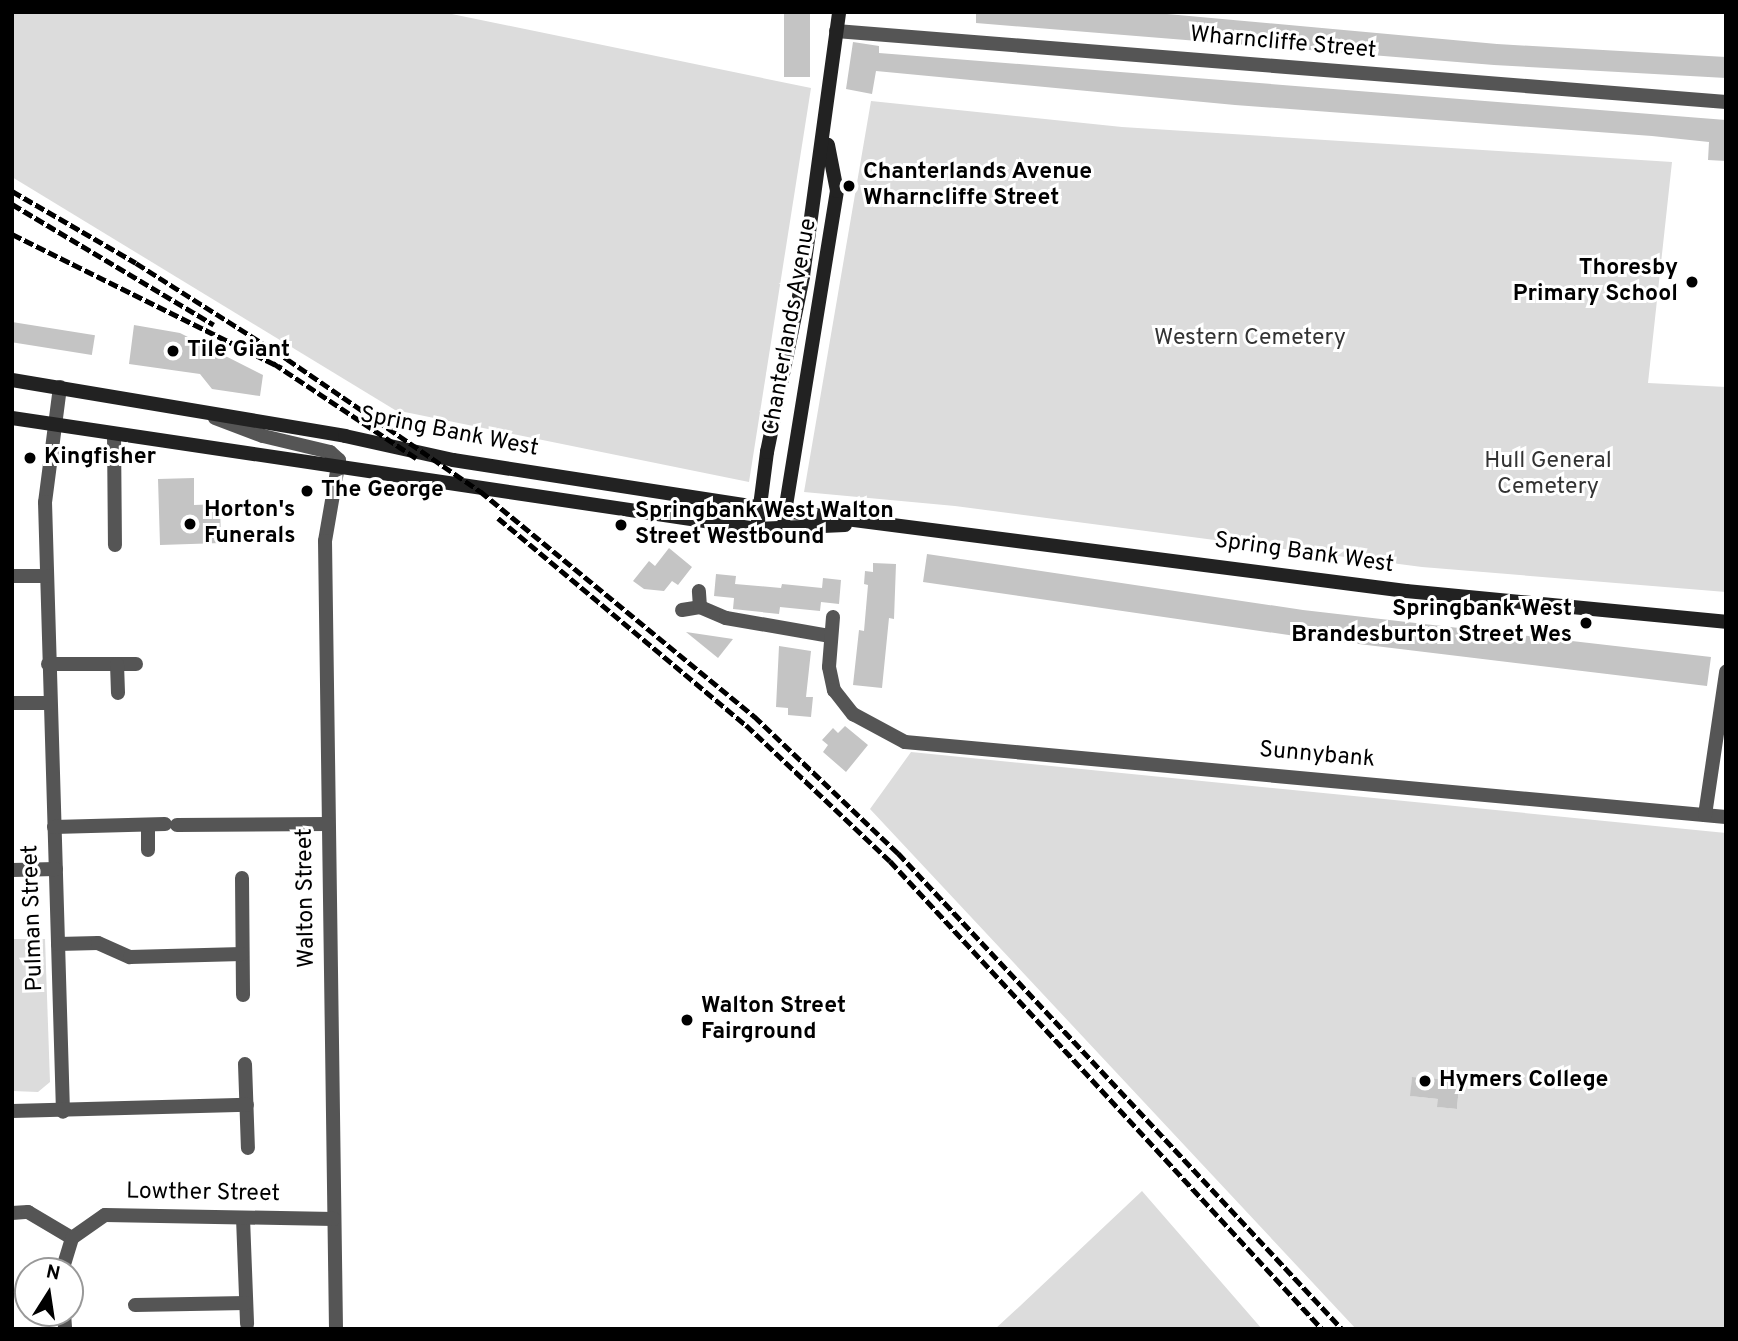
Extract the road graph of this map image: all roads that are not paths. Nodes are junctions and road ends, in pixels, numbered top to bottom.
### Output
1 (839, 12) edge
2 (836, 31) junction
3 (1726, 102) edge
4 (826, 133) junction
5 (12, 380) edge
6 (60, 387) junction
7 (204, 413) junction
8 (12, 418) edge
9 (58, 425) junction
10 (114, 434) junction
11 (339, 468) junction
12 (761, 507) junction
13 (784, 511) junction
14 (878, 523) junction
15 (757, 528) junction
16 (784, 530) junction
17 (115, 545) dead end
18 (12, 576) edge
19 (46, 576) junction
20 (699, 591) dead end
21 (700, 607) junction
22 (682, 610) dead end
23 (833, 617) dead end
24 (1726, 622) edge
25 (830, 636) junction
26 (48, 664) junction
27 (117, 664) junction
28 (136, 664) dead end
29 (1726, 671) edge
30 (118, 693) dead end
31 (12, 703) edge
32 (50, 703) junction
33 (1705, 814) junction
34 (1726, 817) edge
35 (328, 824) junction
36 (148, 825) junction
37 (54, 827) junction
38 (148, 850) dead end
39 (56, 869) junction
40 (12, 870) edge
41 (242, 878) dead end
42 (58, 944) junction
43 (242, 954) junction
44 (243, 995) dead end
45 (246, 1064) dead end
46 (247, 1105) junction
47 (12, 1111) edge
48 (63, 1112) junction
49 (248, 1148) dead end
50 (12, 1213) edge
51 (243, 1218) junction
52 (334, 1219) junction
53 (72, 1238) junction
54 (66, 1257) edge
55 (246, 1303) junction
56 (135, 1305) dead end
57 (247, 1324) dead end
58 (336, 1329) edge

1 - 2 street, Chanterlands Avenue
2 - 3 street, Wharncliffe Street
2 - 4 street, Chanterlands Avenue
4 - 12 street, Chanterlands Avenue
4 - 13 street, Chanterlands Avenue
5 - 6 street, Spring Bank West
6 - 7 street, Spring Bank West
6 - 9 street, Pulman Street
7 - 11 street
7 - 12 street, Spring Bank West
8 - 9 street, Spring Bank West
9 - 10 street, Spring Bank West
9 - 19 street, Pulman Street
10 - 11 street, Spring Bank West
10 - 17 street
11 - 15 street, Spring Bank West
11 - 35 street, Walton Street
12 - 13 street, Spring Bank West
12 - 15 street, Chanterlands Avenue
13 - 14 street, Spring Bank West
13 - 16 street, Chanterlands Avenue
14 - 16 street, Spring Bank West
14 - 24 street, Spring Bank West
15 - 16 street, Spring Bank West
18 - 19 street
19 - 26 street, Pulman Street
20 - 21 street
21 - 22 street
21 - 25 street
23 - 25 street
25 - 33 street, Sunnybank
26 - 27 street
26 - 32 street, Pulman Street
27 - 28 street
27 - 30 street
29 - 33 street
31 - 32 street
32 - 37 street, Pulman Street
33 - 34 street, Sunnybank
35 - 36 street
35 - 52 street, Walton Street
36 - 37 street
36 - 38 street
37 - 39 street, Pulman Street
39 - 40 street
39 - 42 street, Pulman Street
41 - 43 street
42 - 43 street
42 - 48 street, Pulman Street
43 - 44 street
45 - 46 street
46 - 48 street
46 - 49 street
47 - 48 street
50 - 53 street
51 - 52 street, Lowther Street
51 - 53 street, Lowther Street
51 - 55 street
52 - 58 street, Walton Street
53 - 54 street
55 - 56 street
55 - 57 street

